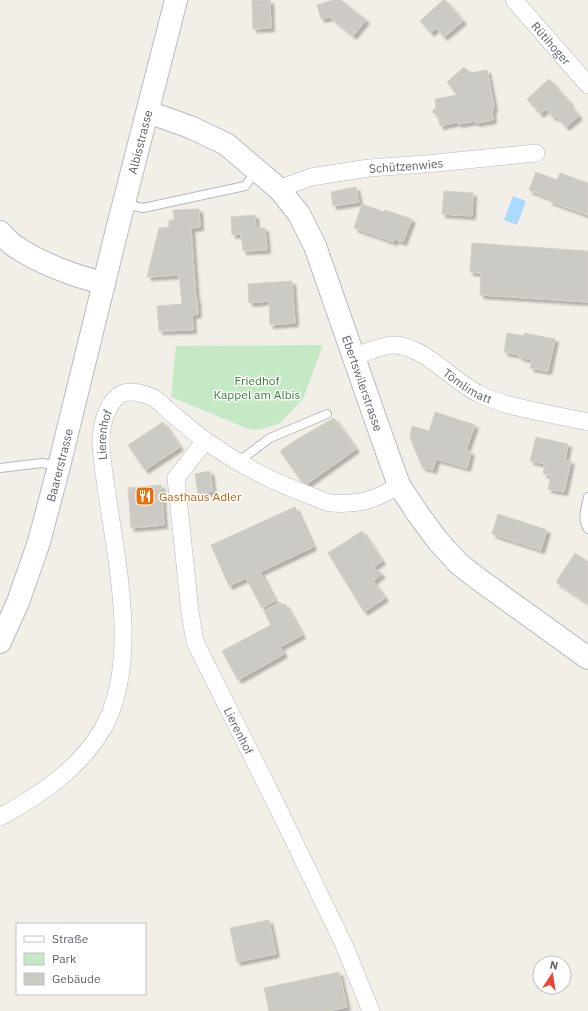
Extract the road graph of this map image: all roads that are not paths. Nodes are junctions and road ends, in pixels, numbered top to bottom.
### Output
1 (176, 0) edge
2 (514, 0) edge
3 (588, 85) edge
4 (148, 112) junction
5 (536, 153) dead end
6 (257, 169) junction
7 (279, 189) junction
8 (124, 204) junction
9 (0, 232) edge
10 (104, 283) junction
11 (354, 356) junction
12 (327, 414) dead end
13 (588, 422) edge
14 (205, 441) junction
15 (238, 462) junction
16 (59, 466) junction
17 (0, 468) edge
18 (399, 485) junction
19 (588, 497) edge
20 (588, 529) edge
21 (0, 642) edge
22 (588, 658) edge
23 (0, 817) edge
24 (372, 1011) edge

1 - 4 street, Albisstrasse
2 - 3 street, Rütihoger
4 - 6 street, Ebertswilerstrasse
4 - 8 street, Albisstrasse
5 - 7 street, Schützenwies
6 - 7 street, Ebertswilerstrasse
6 - 8 lane
7 - 11 street, Ebertswilerstrasse
8 - 10 street, Albisstrasse
9 - 10 street
10 - 16 street, Baarerstrasse
11 - 13 street, Tömlimatt
11 - 18 street, Ebertswilerstrasse
12 - 15 lane
14 - 15 street, Lierenhof
14 - 23 street, Lierenhof
14 - 24 street, Lierenhof
15 - 18 street, Lierenhof
16 - 17 lane
16 - 21 street, Baarerstrasse
18 - 22 street, Ebertswilerstrasse
19 - 20 lane

